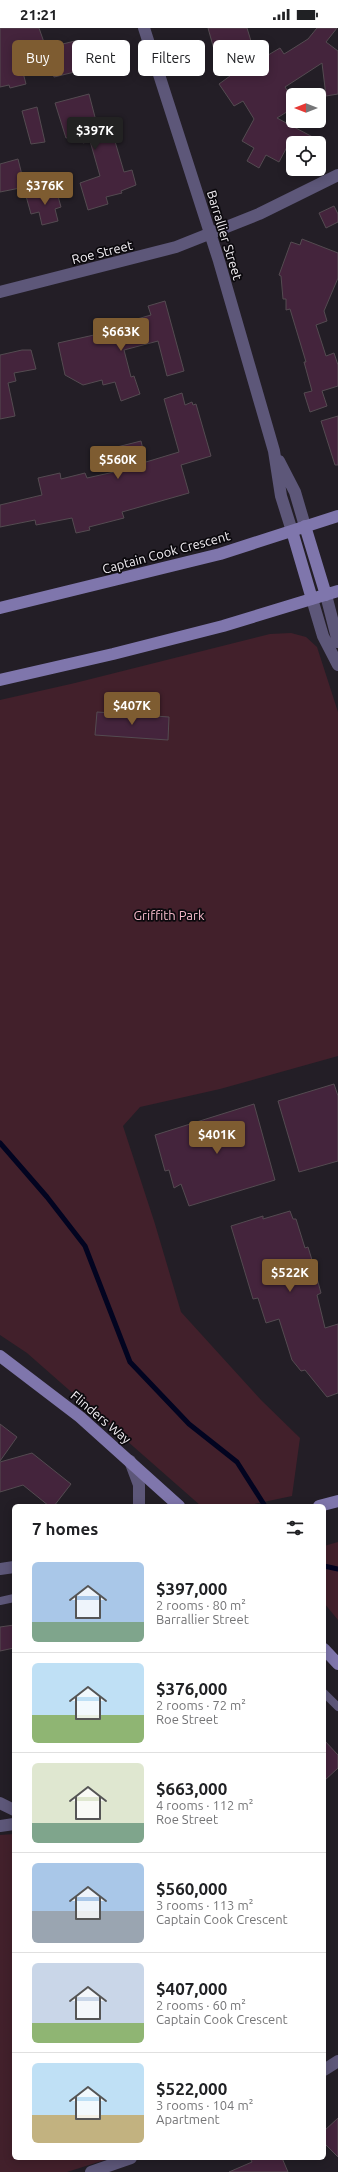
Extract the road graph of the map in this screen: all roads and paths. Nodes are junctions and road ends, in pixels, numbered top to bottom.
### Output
1 (144, 28) edge
2 (338, 175) edge
3 (210, 233) junction
4 (0, 292) edge
5 (274, 451) junction
6 (338, 516) edge
7 (306, 526) junction
8 (292, 531) junction
9 (338, 591) edge
10 (326, 595) junction
11 (312, 599) junction
12 (0, 608) edge
13 (338, 642) edge
14 (338, 665) edge
15 (0, 680) edge
16 (0, 1356) edge
17 (130, 1460) junction
18 (338, 1501) edge
19 (139, 1504) edge
20 (177, 1504) edge
21 (326, 1504) edge
22 (12, 1567) edge
23 (0, 1569) edge
24 (12, 1598) edge
25 (0, 1600) edge
26 (326, 1651) edge
27 (338, 1664) edge
28 (326, 1695) edge
29 (338, 1707) edge
30 (0, 1803) edge
31 (12, 1809) edge
32 (12, 1824) edge
33 (0, 1826) edge
34 (338, 2061) edge
35 (326, 2069) edge
36 (125, 2160) edge
37 (91, 2172) edge

1 - 3 street, Barrallier Street
2 - 3 street, Roe Street
3 - 4 street, Roe Street
3 - 5 street, Barrallier Street
5 - 7 street, Barrallier Street
5 - 8 street, Barrallier Street
6 - 7 main road, Captain Cook Crescent
7 - 8 main road, Captain Cook Crescent
7 - 10 main road
8 - 11 main road
8 - 12 main road, Captain Cook Crescent
9 - 10 main road
10 - 11 main road
10 - 13 street
11 - 14 street
11 - 15 main road
16 - 17 main road, Flinders Way
17 - 19 street
17 - 20 main road, Flinders Way
18 - 21 main road
22 - 23 street
24 - 25 lane
26 - 27 main road
28 - 29 lane
30 - 31 street
32 - 33 street
34 - 35 street
36 - 37 street

